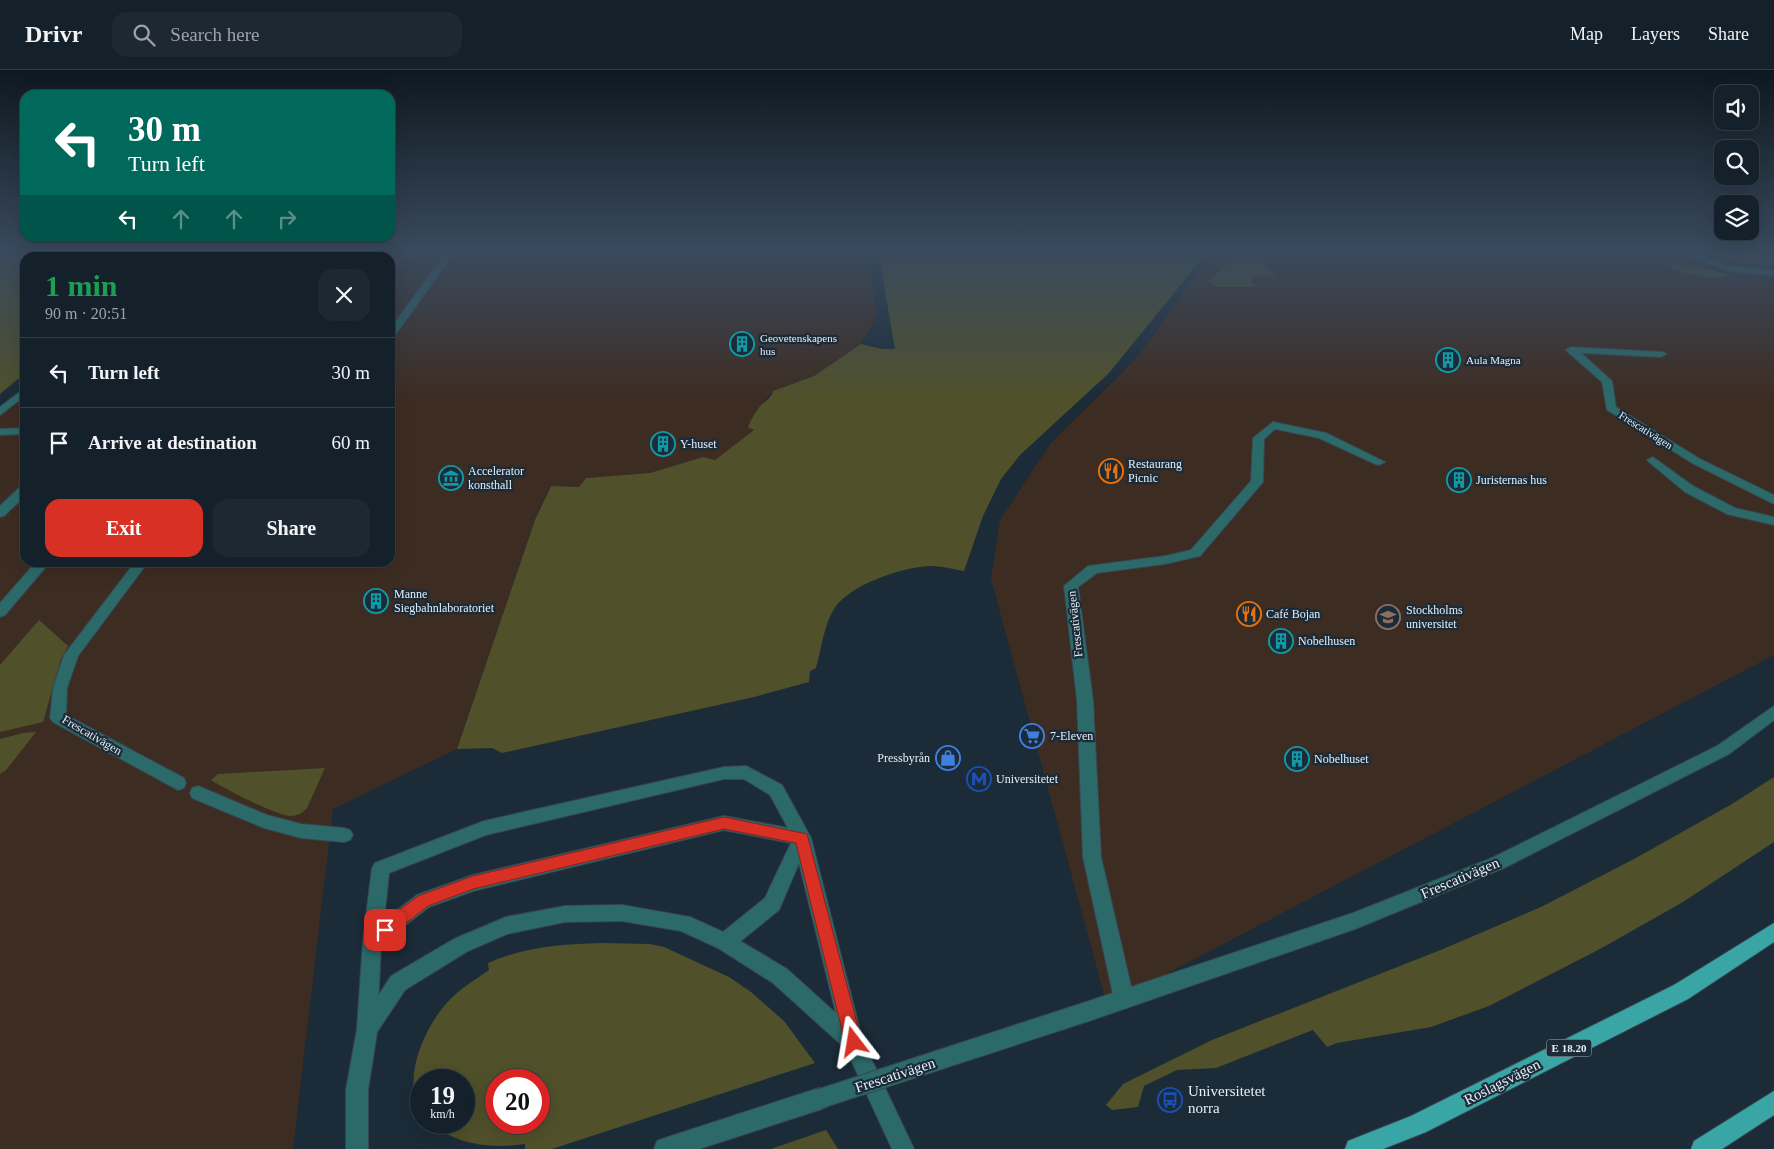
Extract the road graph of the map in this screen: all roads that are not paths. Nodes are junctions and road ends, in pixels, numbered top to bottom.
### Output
1 (416, 300) edge
2 (395, 329) edge
3 (1661, 354) dead end
4 (20, 395) edge
5 (0, 412) edge
6 (20, 431) edge
7 (0, 432) edge
8 (1653, 460) dead end
9 (1379, 462) dead end
10 (20, 494) edge
11 (1774, 500) edge
12 (0, 513) edge
13 (1774, 521) edge
14 (40, 567) edge
15 (138, 567) edge
16 (0, 612) edge
17 (1774, 712) edge
18 (178, 783) dead end
19 (198, 792) dead end
20 (344, 834) dead end
21 (802, 838) junction
22 (1774, 932) edge
23 (372, 940) junction
24 (725, 942) junction
25 (1124, 1000) junction
26 (367, 1029) junction
27 (854, 1042) junction
28 (1774, 1102) edge
29 (357, 1149) edge
30 (665, 1149) edge
31 (903, 1149) edge
32 (1356, 1149) edge
33 (1702, 1149) edge

1 - 2 street
3 - 11 street, Frescativägen
4 - 5 street
6 - 7 street
8 - 13 street, Frescativägen
9 - 25 street, Frescativägen
10 - 12 street
14 - 16 lane
15 - 18 street, Frescativägen
17 - 25 street, Frescativägen
19 - 20 street
21 - 23 street
21 - 23 street
21 - 24 street
21 - 27 street
22 - 32 main road, Roslagsvägen / E 18.20
23 - 26 street
24 - 26 street
24 - 27 street
25 - 30 street, Frescativägen, bridge
26 - 29 street
27 - 31 street
28 - 33 main road

